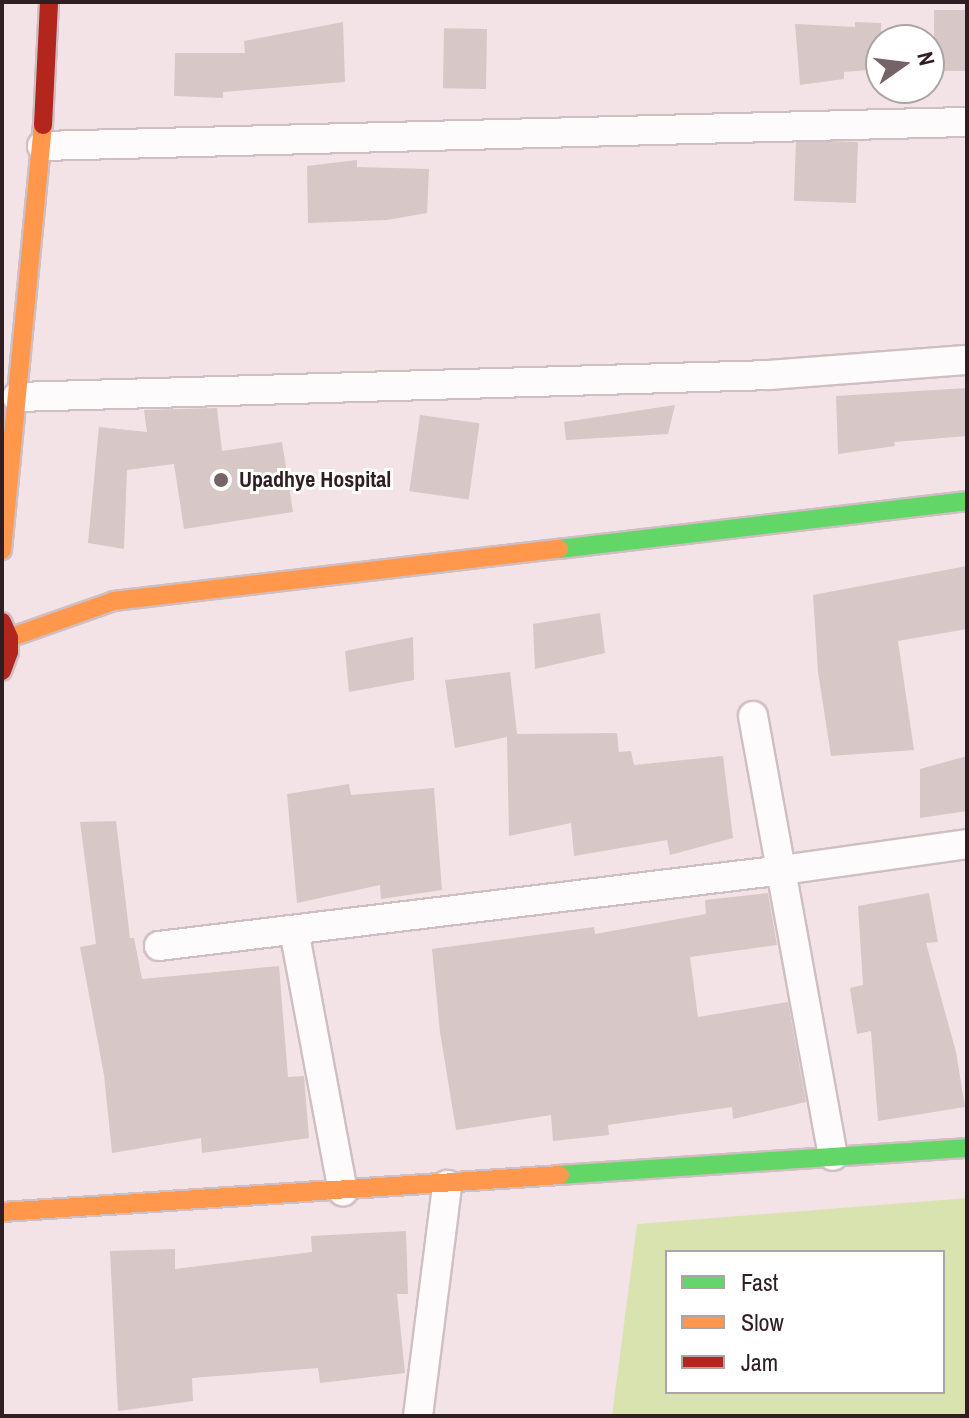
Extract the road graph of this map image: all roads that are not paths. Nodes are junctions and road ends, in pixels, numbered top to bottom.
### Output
1 (49, 2) edge
2 (967, 122) edge
3 (42, 146) junction
4 (967, 360) edge
5 (17, 397) junction
6 (967, 501) edge
7 (2, 550) edge
8 (6, 630) edge
9 (2, 671) edge
10 (753, 716) dead end
11 (967, 844) edge
12 (783, 870) junction
13 (294, 930) junction
14 (159, 946) dead end
15 (967, 1148) edge
16 (833, 1156) junction
17 (447, 1185) junction
18 (343, 1191) junction
19 (2, 1212) edge
20 (418, 1416) edge

1 - 3 street
2 - 3 street
3 - 5 street
4 - 5 street
5 - 7 street
6 - 8 street
8 - 9 street
10 - 12 street
11 - 12 street
12 - 13 street
12 - 16 street
13 - 14 street
13 - 18 street
15 - 16 street
16 - 17 street
17 - 18 street
17 - 20 street
18 - 19 street

